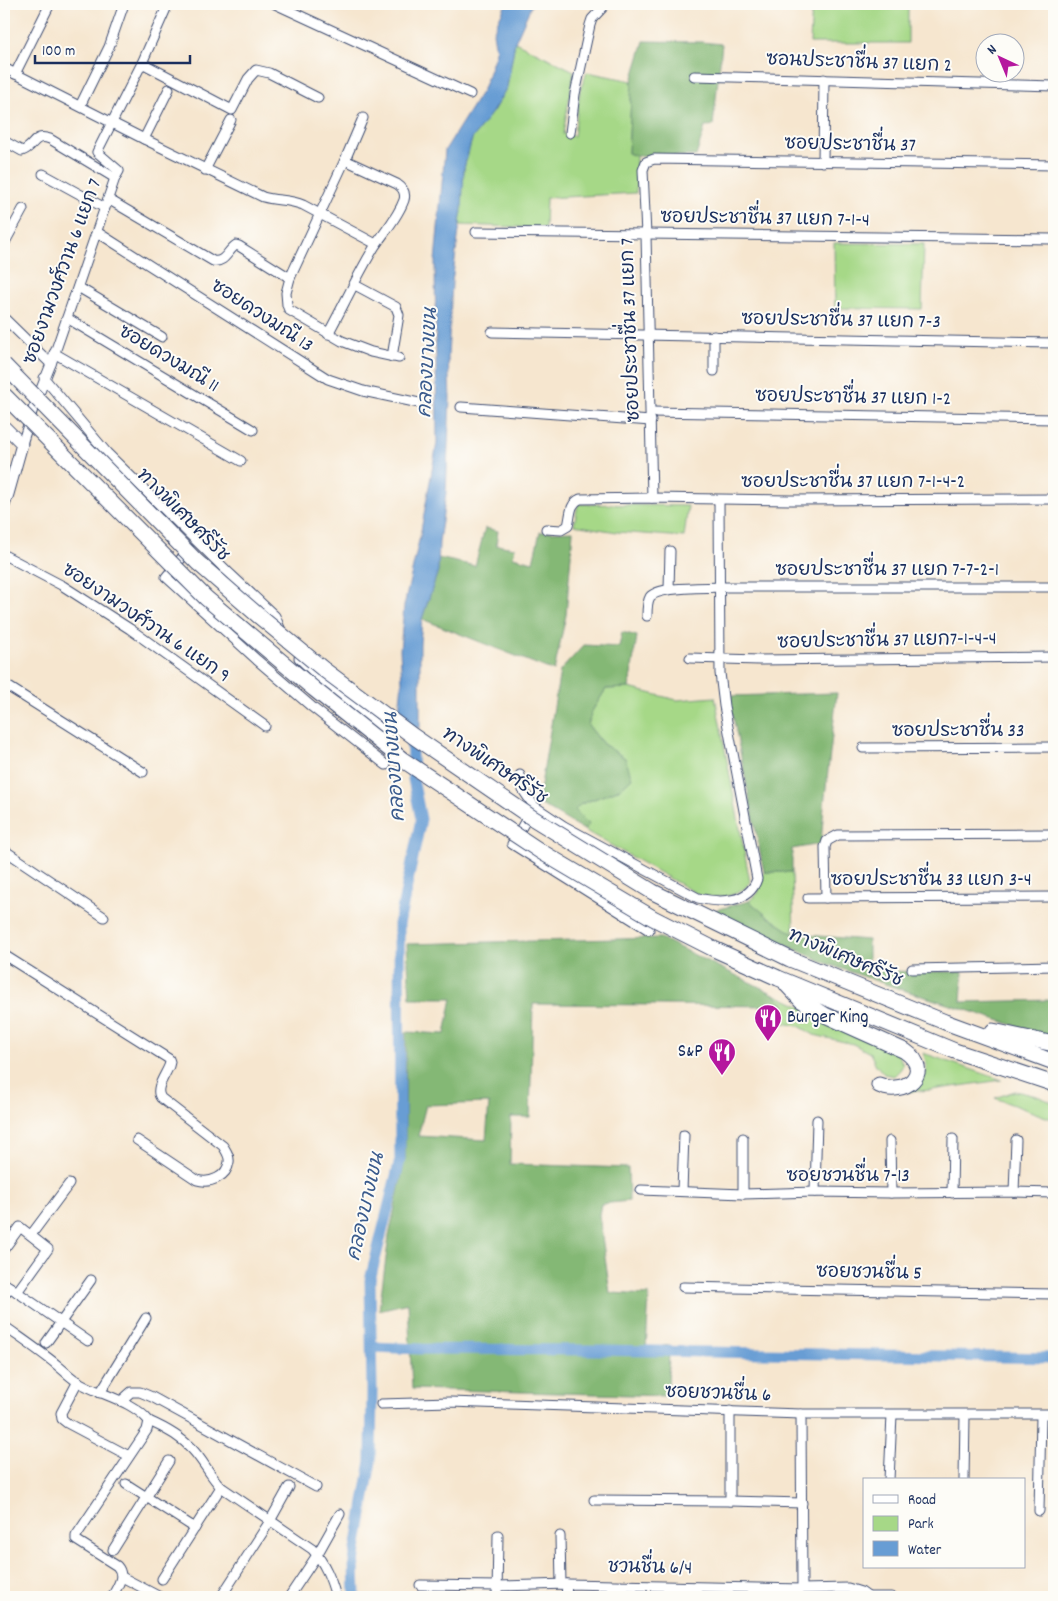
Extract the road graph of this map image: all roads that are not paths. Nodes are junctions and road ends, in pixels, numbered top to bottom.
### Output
1 (50, 4) edge
2 (124, 4) edge
3 (168, 4) edge
4 (275, 4) edge
5 (606, 4) edge
6 (142, 63) junction
7 (4, 68) edge
8 (15, 74) junction
9 (694, 76) dead end
10 (824, 79) junction
11 (1054, 86) edge
12 (169, 89) dead end
13 (470, 94) dead end
14 (318, 98) dead end
15 (80, 106) junction
16 (363, 118) dead end
17 (231, 120) dead end
18 (113, 123) junction
19 (570, 133) dead end
20 (144, 139) junction
21 (4, 141) edge
22 (346, 160) junction
23 (646, 162) joint
24 (823, 162) junction
25 (1054, 165) edge
26 (205, 170) junction
27 (43, 174) dead end
28 (115, 178) junction
29 (107, 204) junction
30 (23, 209) dead end
31 (320, 215) junction
32 (97, 232) junction
33 (476, 232) dead end
34 (646, 235) junction
35 (1054, 239) edge
36 (4, 244) edge
37 (376, 244) junction
38 (290, 278) junction
39 (355, 285) junction
40 (78, 287) junction
41 (4, 318) edge
42 (67, 318) junction
43 (492, 332) dead end
44 (328, 334) junction
45 (649, 334) junction
46 (714, 336) junction
47 (162, 337) dead end
48 (1054, 343) edge
49 (54, 353) junction
50 (50, 364) junction
51 (4, 365) edge
52 (714, 371) dead end
53 (44, 378) junction
54 (4, 395) edge
55 (419, 403) dead end
56 (461, 407) dead end
57 (651, 416) junction
58 (1054, 419) edge
59 (4, 426) edge
60 (253, 430) dead end
61 (22, 444) junction
62 (241, 461) dead end
63 (652, 498) junction
64 (1054, 499) edge
65 (720, 500) junction
66 (4, 505) edge
67 (546, 529) dead end
68 (196, 541) junction
69 (670, 551) dead end
70 (4, 555) edge
71 (720, 587) junction
72 (1054, 587) edge
73 (669, 589) junction
74 (647, 616) dead end
75 (1054, 656) edge
76 (690, 658) dead end
77 (721, 658) junction
78 (4, 684) edge
79 (265, 726) dead end
80 (387, 734) dead end
81 (1054, 747) edge
82 (863, 748) dead end
83 (386, 765) dead end
84 (143, 772) dead end
85 (520, 775) dead end
86 (534, 806) junction
87 (1054, 834) edge
88 (4, 850) edge
89 (1054, 896) edge
90 (808, 898) dead end
91 (826, 898) junction
92 (104, 917) dead end
93 (648, 930) dead end
94 (4, 955) edge
95 (1054, 966) edge
96 (912, 969) dead end
97 (780, 979) junction
98 (945, 1022) junction
99 (1054, 1044) edge
100 (1054, 1062) edge
101 (1054, 1084) edge
102 (879, 1086) dead end
103 (817, 1120) dead end
104 (684, 1135) dead end
105 (743, 1138) dead end
106 (953, 1139) dead end
107 (137, 1140) dead end
108 (1016, 1140) dead end
109 (890, 1141) dead end
110 (69, 1184) dead end
111 (641, 1190) dead end
112 (682, 1191) junction
113 (815, 1192) junction
114 (952, 1192) junction
115 (1014, 1192) junction
116 (890, 1193) junction
117 (743, 1194) junction
118 (1054, 1194) edge
119 (30, 1236) junction
120 (4, 1249) edge
121 (91, 1280) dead end
122 (10, 1287) edge
123 (682, 1287) dead end
124 (1054, 1294) edge
125 (4, 1295) edge
126 (146, 1318) dead end
127 (60, 1322) junction
128 (4, 1326) edge
129 (88, 1341) dead end
130 (46, 1343) dead end
131 (78, 1381) junction
132 (100, 1393) junction
133 (121, 1401) junction
134 (381, 1404) dead end
135 (730, 1411) junction
136 (801, 1414) junction
137 (1054, 1414) edge
138 (892, 1415) junction
139 (965, 1415) junction
140 (1041, 1416) junction
141 (149, 1421) junction
142 (129, 1456) junction
143 (169, 1461) dead end
144 (889, 1478) edge
145 (964, 1478) edge
146 (126, 1484) dead end
147 (221, 1487) junction
148 (289, 1487) dead end
149 (316, 1487) dead end
150 (146, 1497) junction
151 (594, 1500) dead end
152 (730, 1501) junction
153 (802, 1503) junction
154 (1039, 1511) dead end
155 (340, 1514) dead end
156 (270, 1521) junction
157 (195, 1528) junction
158 (498, 1535) dead end
159 (560, 1536) dead end
160 (113, 1550) dead end
161 (317, 1555) junction
162 (122, 1576) junction
163 (162, 1579) dead end
164 (564, 1584) junction
165 (420, 1585) dead end
166 (498, 1586) junction
167 (709, 1587) junction
168 (802, 1589) junction
169 (112, 1597) edge
170 (160, 1597) edge
171 (221, 1597) edge
172 (289, 1597) edge
173 (336, 1597) edge
174 (497, 1597) edge
175 (566, 1597) edge
176 (708, 1597) edge
177 (868, 1597) edge
178 (891, 1597) edge

1 - 8 street
2 - 15 street
3 - 6 street, ซอยงามวงศ์วาน 6 แยก 7
4 - 13 street
5 - 19 street
6 - 14 street
6 - 18 street, ซอยงามวงศ์วาน 6 แยก 7
7 - 8 street
8 - 15 street
9 - 10 street, ซอนประชาชื่น 37 แยก 2
10 - 11 street, ซอนประชาชื่น 37 แยก 2
10 - 24 street
12 - 20 street
15 - 18 street
16 - 22 street
17 - 26 street
18 - 20 street
18 - 28 street, ซอยงามวงศ์วาน 6 แยก 7
20 - 26 street
21 - 28 street
22 - 31 street
22 - 37 street
23 - 24 street, ซอยประชาชื่น 37
23 - 34 street, ซอยประชาชื่น 37 แยก 7
24 - 25 street, ซอยประชาชื่น 37
26 - 31 street
27 - 29 street
28 - 29 street, ซอยงามวงศ์วาน 6 แยก 7
29 - 32 street, ซอยงามวงศ์วาน 6 แยก 7
29 - 38 street
30 - 36 street
31 - 37 street
31 - 38 street
32 - 40 street, ซอยงามวงศ์วาน 6 แยก 7
32 - 55 street, ซอยดวงมณี 13
33 - 34 street, ซอยประชาชื่น 37 แยก 7-1-4
34 - 35 street, ซอยประชาชื่น 37 แยก 7-1-4
34 - 45 street, ซอยประชาชื่น 37 แยก 7
37 - 39 street
38 - 44 street
39 - 44 street
39 - 44 street
40 - 42 street, ซอยงามวงศ์วาน 6 แยก 7
40 - 47 street
41 - 50 street
42 - 49 street, ซอยงามวงศ์วาน 6 แยก 7
42 - 60 street, ซอยดวงมณี 11
43 - 45 street, ซอยประชาชื่น 37 แยก 7-3
45 - 46 street, ซอยประชาชื่น 37 แยก 7-3
45 - 57 street, ซอยประชาชื่น 37 แยก 7
46 - 48 street, ซอยประชาชื่น 37 แยก 7-3
46 - 52 street
49 - 50 street, ซอยงามวงศ์วาน 6 แยก 7
49 - 62 street
50 - 53 street, ซอยงามวงศ์วาน 6 แยก 7
51 - 98 highway, ทางพิเศษศรีรัช, bridge
53 - 61 street, ซอยงามวงศ์วาน 6 แยก 7
53 - 68 street
54 - 97 highway, bridge
56 - 57 street, ซอยประชาชื่น 37 แยก 1-2
57 - 58 street, ซอยประชาชื่น 37 แยก 1-2
57 - 63 street, ซอยประชาชื่น 37 แยก 7
59 - 61 street
61 - 66 street
63 - 65 street, ซอยประชาชื่น 37 แยก 7-1-4-2
63 - 67 street, ซอยประชาชื่น 37 แยก 7-1-4-2
64 - 65 street, ซอยประชาชื่น 37 แยก 7-1-4-2
65 - 71 street
68 - 80 street
68 - 83 street
69 - 73 street
70 - 79 street, ซอยงามวงศ์วาน 6 แยก 9
71 - 72 street, ซอยประชาชื่น 37 แยก 7-7-2-1
71 - 73 street, ซอยประชาชื่น 37 แยก 7-7-2-1
71 - 77 street
73 - 74 street
75 - 77 street, ซอยประชาชื่น 37 แยก7-1-4-4
76 - 77 street, ซอยประชาชื่น 37 แยก7-1-4-4
77 - 86 street
78 - 84 street
81 - 82 street, ซอยประชาชื่น 33
85 - 86 street
86 - 93 street
87 - 91 street
88 - 92 street
89 - 91 street, ซอยประชาชื่น 33 แยก 3-4
90 - 91 street, ซอยประชาชื่น 33 แยก 3-4
94 - 107 street
95 - 96 street
97 - 101 highway
97 - 102 highway
98 - 99 highway
98 - 100 highway, ทางพิเศษศรีรัช
103 - 113 street
104 - 112 street
105 - 117 street
106 - 114 street
108 - 115 street
109 - 116 street
110 - 119 street
111 - 112 street, ซอยชวนชื่น 7-13
112 - 117 street, ซอยชวนชื่น 7-13
113 - 116 street, ซอยชวนชื่น 7-13
113 - 117 street, ซอยชวนชื่น 7-13
114 - 115 street, ซอยชวนชื่น 7-13
114 - 116 street, ซอยชวนชื่น 7-13
115 - 118 street, ซอยชวนชื่น 7-13
119 - 120 street
119 - 122 street
121 - 127 street
122 - 125 street
122 - 127 street
123 - 124 street, ซอยชวนชื่น 5
126 - 132 street
127 - 129 street
127 - 130 street
128 - 131 street
131 - 132 street
131 - 142 street
132 - 133 street
133 - 141 street
133 - 149 street
134 - 135 street, ซอยชวนชื่น 6
135 - 136 street, ซอยชวนชื่น 6
135 - 152 street
136 - 138 street, ซอยชวนชื่น 6
136 - 153 street
137 - 140 street, ซอยชวนชื่น 6
138 - 139 street, ซอยชวนชื่น 6
138 - 144 street
139 - 140 street, ซอยชวนชื่น 6
139 - 145 street
140 - 154 street
141 - 142 street
141 - 147 street
142 - 162 street
143 - 150 street
146 - 150 street
147 - 156 street
147 - 157 street
148 - 156 street
150 - 157 street
150 - 160 street
151 - 152 street
152 - 153 street
153 - 168 street
155 - 161 street
156 - 161 street
156 - 171 street
157 - 163 street
158 - 166 street
159 - 164 street
161 - 172 street
161 - 173 street
162 - 169 street
162 - 170 street
164 - 166 street, ชวนชื่น 6/4
164 - 167 street, ชวนชื่น 6/4
164 - 175 street
165 - 166 street, ชวนชื่น 6/4
166 - 174 street
167 - 168 street, ชวนชื่น 6/4
167 - 176 street
168 - 177 street, ชวนชื่น 6/4
177 - 178 street, ชวนชื่น 6/4

